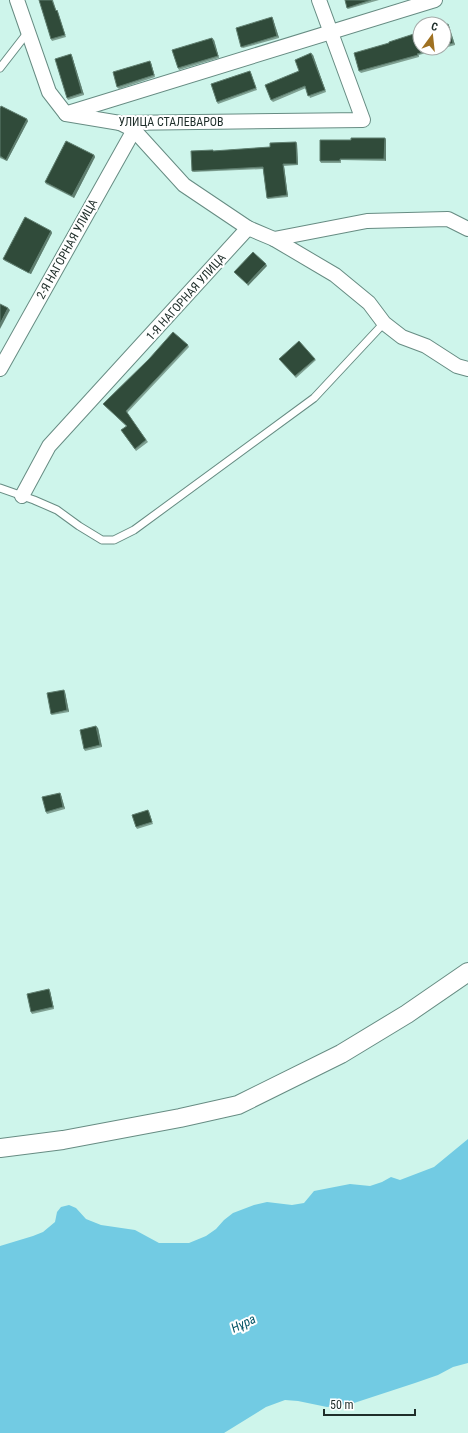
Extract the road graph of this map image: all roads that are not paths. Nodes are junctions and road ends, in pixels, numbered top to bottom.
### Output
1 (17, 0) edge
2 (319, 0) edge
3 (435, 0) edge
4 (28, 31) junction
5 (330, 32) junction
6 (0, 68) edge
7 (66, 114) junction
8 (120, 123) junction
9 (134, 130) junction
10 (248, 228) junction
11 (468, 229) edge
12 (274, 239) junction
13 (384, 323) junction
14 (0, 369) edge
15 (468, 369) edge
16 (0, 488) edge
17 (22, 496) junction
18 (468, 972) edge
19 (0, 1148) edge

1 - 4 street
2 - 5 street, УЛИЦА СТАЛЕВАРОВ
3 - 5 street
4 - 6 lane
4 - 7 street
5 - 7 street, УЛИЦА СТАЛЕВАРОВ
5 - 8 street, УЛИЦА СТАЛЕВАРОВ
7 - 8 street, УЛИЦА СТАЛЕВАРОВ
8 - 9 street
9 - 10 street
9 - 14 street, 2-Я НАГОРНАЯ УЛИЦА
10 - 12 street
10 - 17 street, 1-Я НАГОРНАЯ УЛИЦА
11 - 12 street
12 - 13 street
13 - 15 street
13 - 17 lane
16 - 17 lane
18 - 19 street

